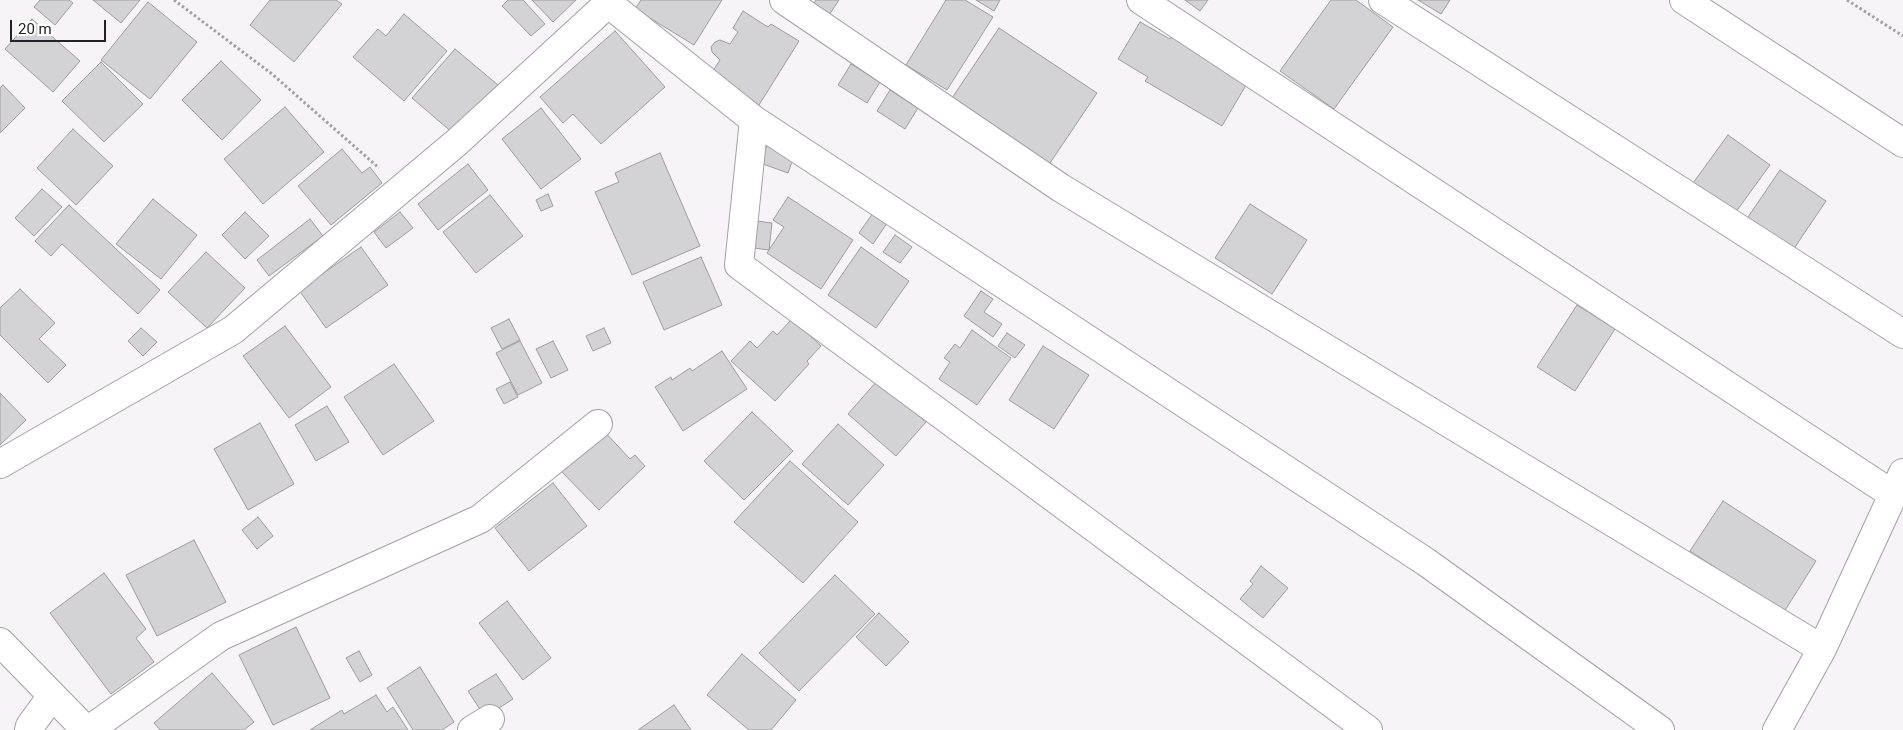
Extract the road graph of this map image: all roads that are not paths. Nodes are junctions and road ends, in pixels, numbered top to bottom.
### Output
1 (784, 0) edge
2 (1141, 0) edge
3 (1384, 0) edge
4 (1684, 0) edge
5 (610, 2) edge
6 (754, 120) junction
7 (1903, 144) edge
8 (1903, 334) edge
9 (598, 424) dead end
10 (0, 464) edge
11 (1897, 484) edge
12 (0, 642) edge
13 (1822, 648) junction
14 (52, 696) junction
15 (29, 730) edge
16 (88, 730) edge
17 (1368, 730) edge
18 (1660, 730) edge
19 (1777, 730) edge

1 - 13 street
2 - 11 street
3 - 8 street
4 - 7 street
5 - 6 street
5 - 10 street
6 - 17 street
6 - 18 street
9 - 16 street
11 - 13 street
12 - 14 street
13 - 19 street
14 - 15 street
14 - 16 street

